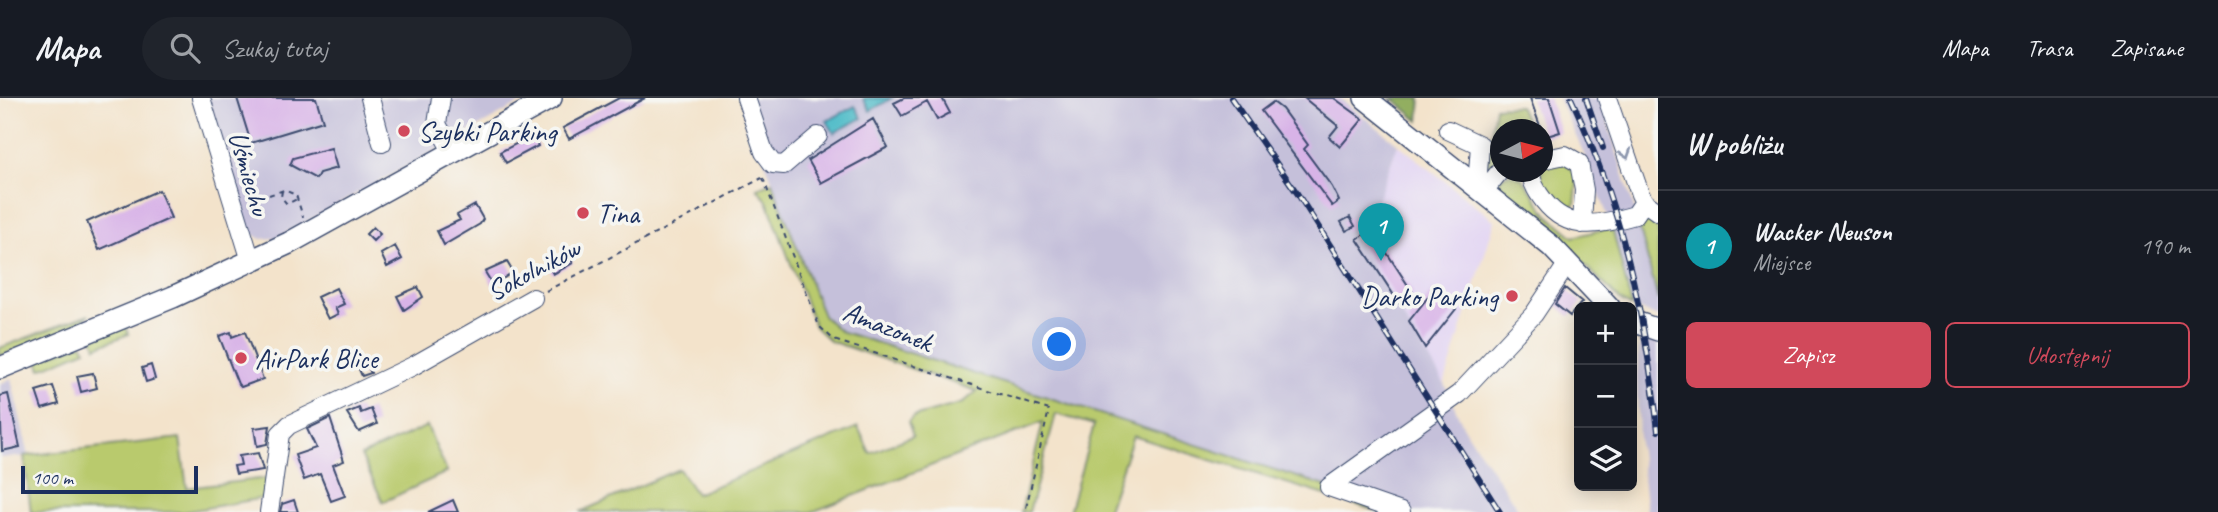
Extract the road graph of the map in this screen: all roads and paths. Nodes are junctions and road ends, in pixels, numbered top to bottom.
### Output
1 (201, 98) edge
2 (370, 98) edge
3 (441, 98) edge
4 (551, 98) edge
5 (746, 98) edge
6 (1365, 98) edge
7 (1607, 98) edge
8 (1448, 130) dead end
9 (818, 136) dead end
10 (382, 143) dead end
11 (453, 153) junction
12 (1553, 158) edge
13 (763, 178) joint
14 (1490, 180) edge
15 (1533, 182) edge
16 (1481, 188) junction
17 (282, 191) junction
18 (269, 195) dead end
19 (297, 199) junction
20 (1652, 206) edge
21 (304, 220) dead end
22 (1582, 224) junction
23 (251, 261) junction
24 (1568, 262) junction
25 (533, 298) joint
26 (1604, 302) edge
27 (1637, 323) edge
28 (1658, 330) edge
29 (0, 368) edge
30 (269, 512) edge
31 (1025, 512) edge
32 (1401, 512) edge

1 - 23 street, Uśmiechu
2 - 10 street
3 - 11 street
4 - 11 main road
5 - 9 street
6 - 16 main road
7 -> 20 street
8 - 16 street
11 - 23 main road
12 - 22 street
13 - 25 path, Sokolników
13 - 31 path, Amazonek
14 - 16 street
15 - 22 street
16 - 24 main road
17 - 18 path
17 - 19 path
17 - 19 path
19 - 21 path
20 - 22 street
23 - 29 main road
24 - 26 main road
24 - 32 street
25 - 30 street, Sokolników
27 - 28 main road

